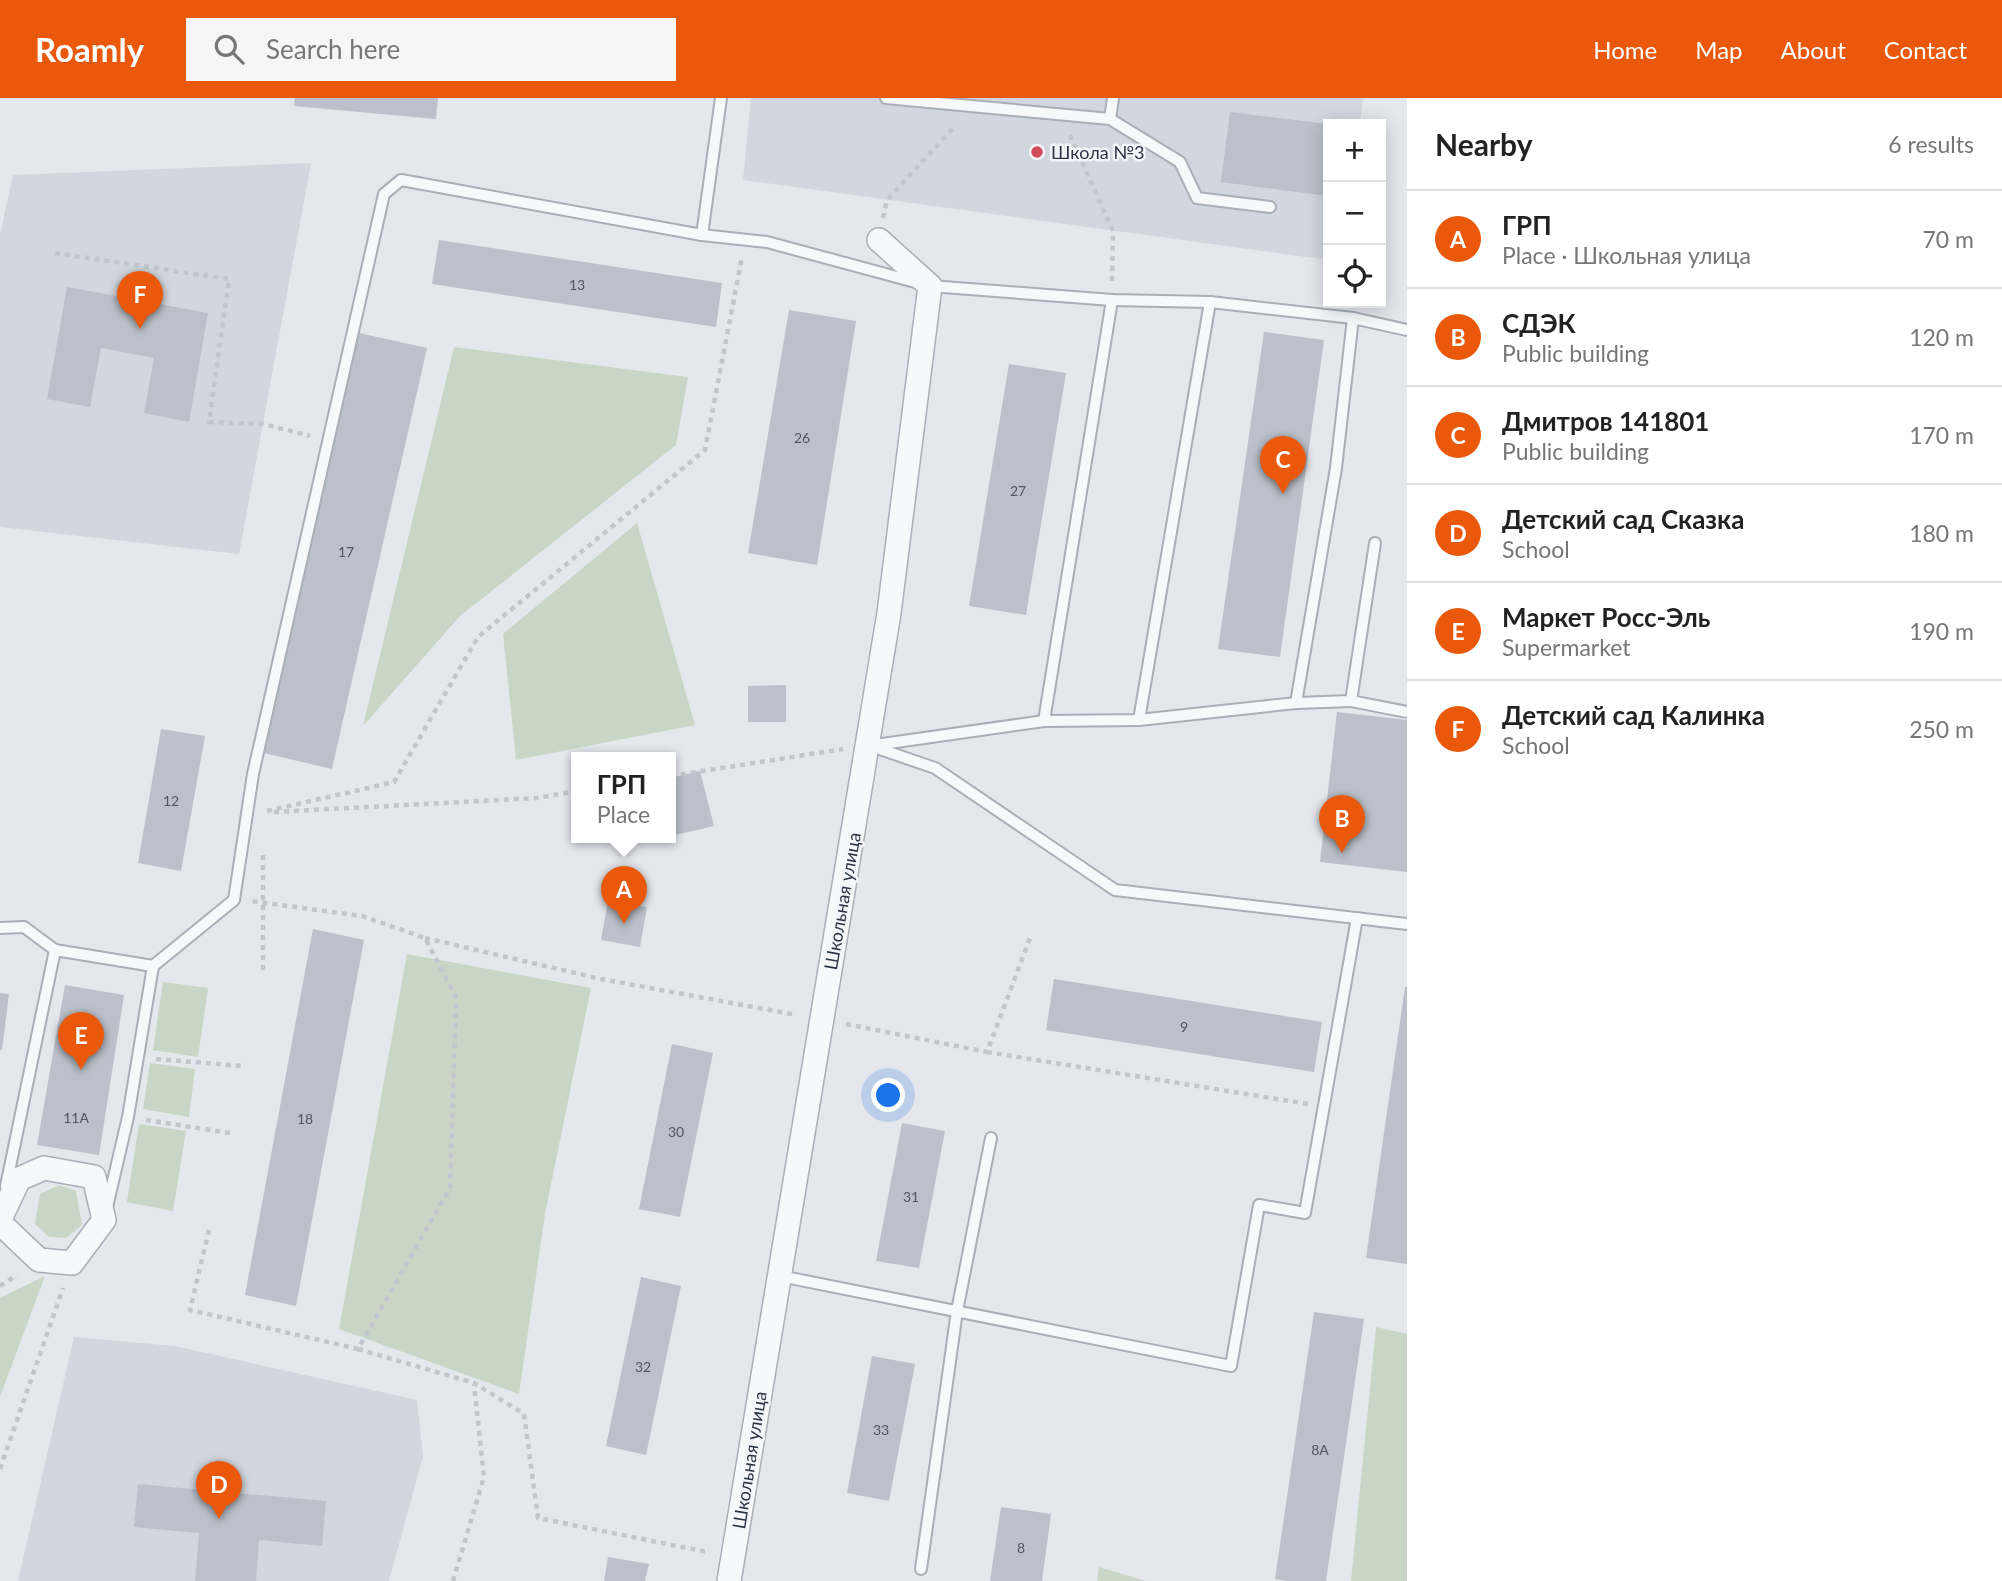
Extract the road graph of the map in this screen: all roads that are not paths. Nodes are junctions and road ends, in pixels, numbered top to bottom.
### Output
1 (721, 98) edge
2 (886, 98) edge
3 (1113, 98) edge
4 (908, 99) edge
5 (1110, 119) junction
6 (1270, 207) dead end
7 (702, 235) junction
8 (879, 240) road end
9 (930, 286) junction
10 (1112, 300) junction
11 (1210, 302) junction
12 (1353, 318) junction
13 (1407, 330) edge
14 (1376, 543) dead end
15 (1352, 701) junction
16 (1296, 703) junction
17 (1407, 712) edge
18 (1044, 720) junction
19 (1139, 720) junction
20 (868, 746) junction
21 (1357, 918) junction
22 (1407, 924) edge
23 (0, 928) edge
24 (55, 950) junction
25 (153, 966) junction
26 (991, 1138) dead end
27 (0, 1219) edge
28 (104, 1220) junction
29 (780, 1276) junction
30 (957, 1311) junction
31 (920, 1569) dead end
32 (729, 1581) edge

1 - 7 lane
2 - 4 lane
3 - 5 lane
4 - 5 lane
5 - 6 lane
7 - 9 lane
7 - 25 lane
8 - 9 street
9 - 10 lane
9 - 20 street, Школьная улица
10 - 11 lane
10 - 18 lane
11 - 12 lane
11 - 19 lane
12 - 13 lane
12 - 16 lane
14 - 15 lane
15 - 16 lane
15 - 17 lane
16 - 19 lane
18 - 19 lane
18 - 20 lane
20 - 21 lane
20 - 29 street, Школьная улица
21 - 22 lane
21 - 30 lane
23 - 24 lane
24 - 25 lane
24 - 27 lane
25 - 28 lane
26 - 30 lane
27 - 28 street
27 - 28 street
29 - 30 lane
29 - 32 street, Школьная улица
30 - 31 lane

